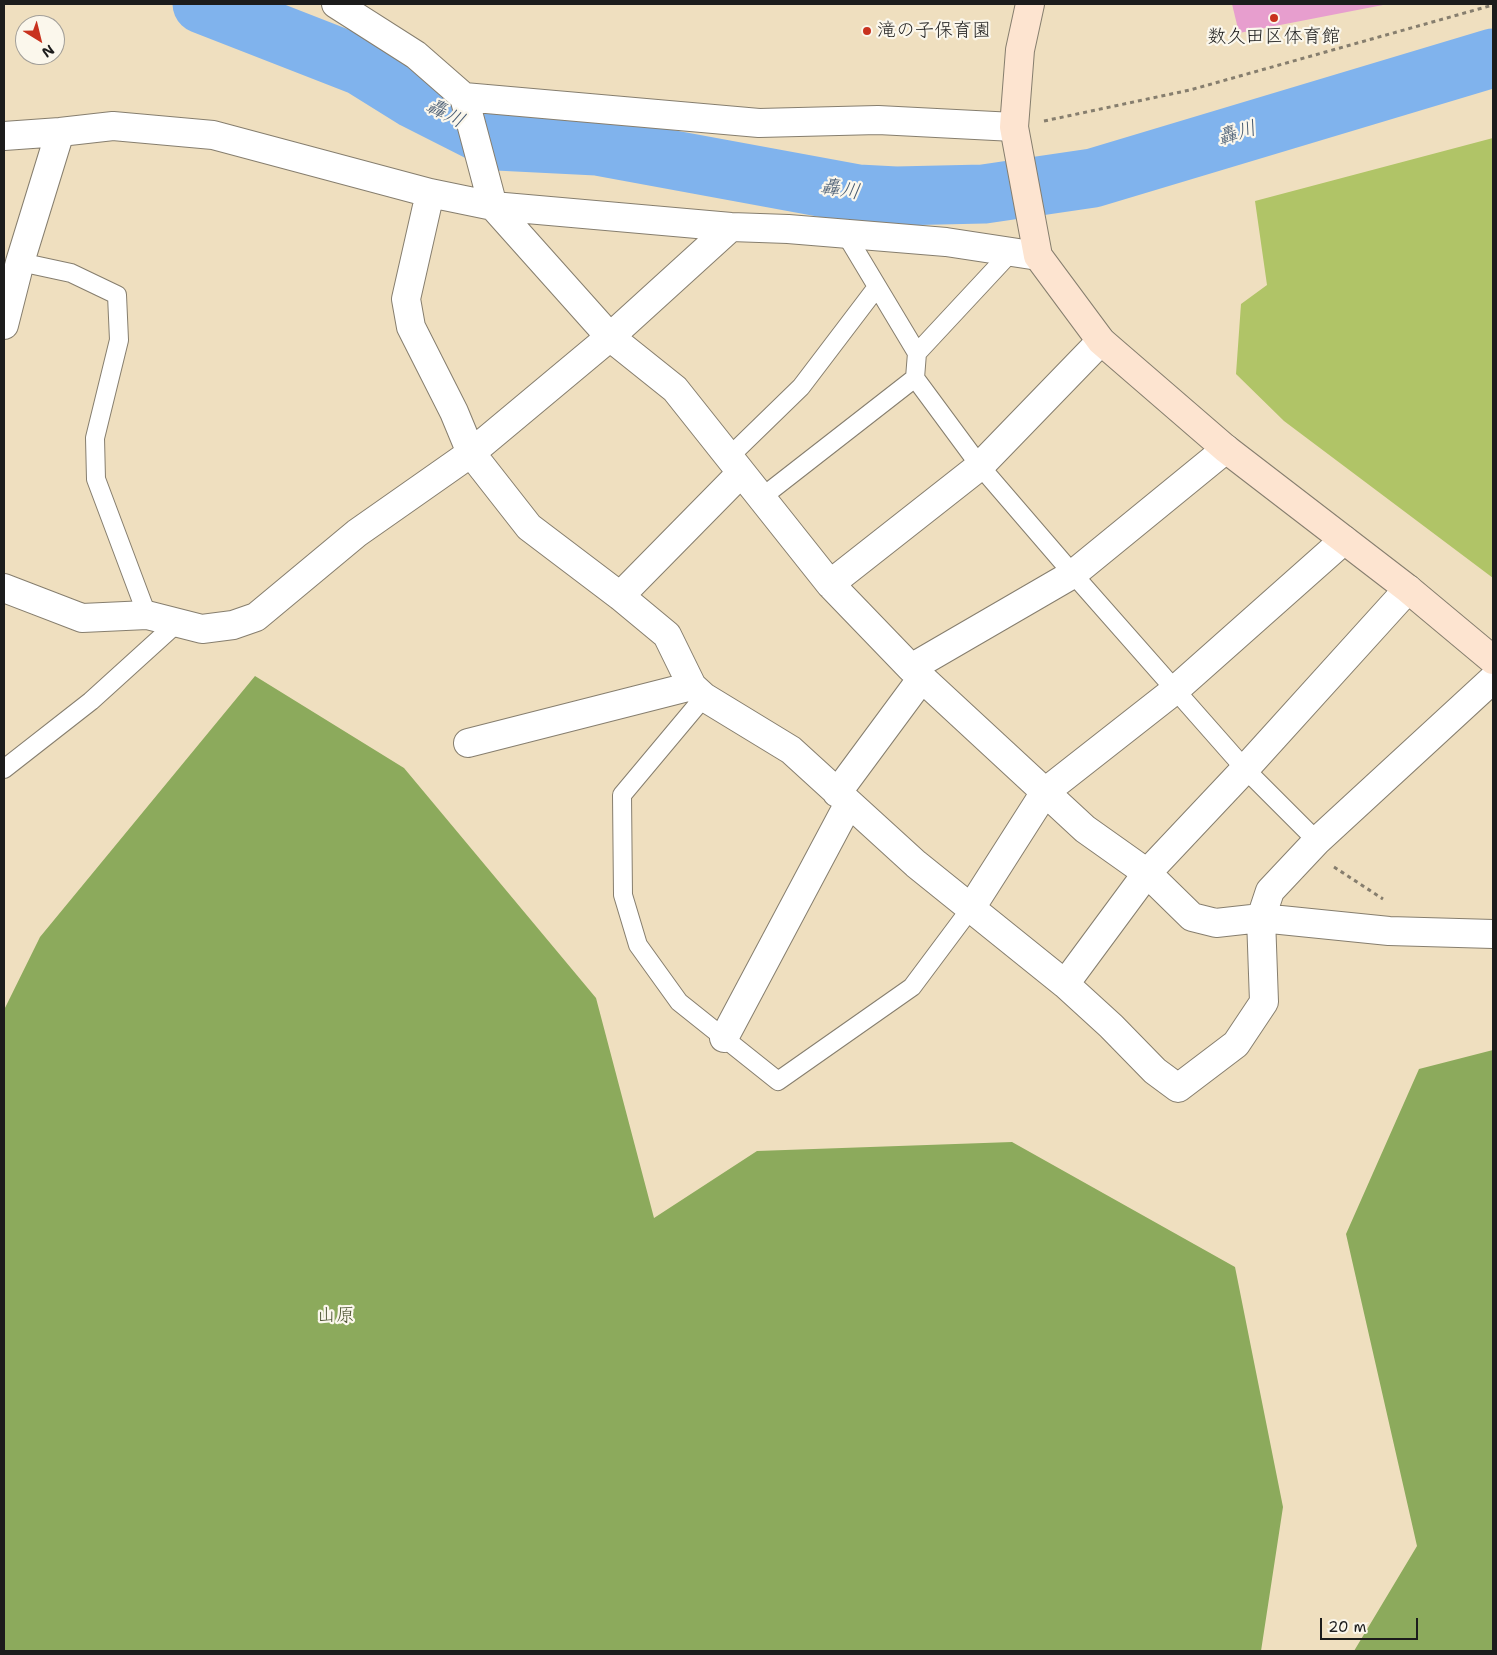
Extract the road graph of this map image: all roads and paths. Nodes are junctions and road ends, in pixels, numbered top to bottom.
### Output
1 (336, 4) edge
2 (1030, 4) edge
3 (1493, 5) edge
4 (464, 97) junction
5 (1014, 127) junction
6 (60, 132) junction
7 (4, 136) edge
8 (430, 193) junction
9 (493, 206) junction
10 (731, 227) junction
11 (845, 233) junction
12 (1012, 251) junction
13 (1038, 256) junction
14 (20, 262) junction
15 (877, 287) junction
16 (4, 325) edge
17 (610, 337) junction
18 (1101, 341) junction
19 (917, 353) junction
20 (915, 378) junction
21 (1226, 449) junction
22 (471, 453) junction
23 (735, 465) junction
24 (980, 466) junction
25 (761, 498) junction
26 (1344, 540) junction
27 (1073, 574) junction
28 (830, 584) junction
29 (4, 588) edge
30 (1408, 589) junction
31 (620, 596) junction
32 (146, 615) junction
33 (177, 623) junction
34 (1493, 660) edge
35 (917, 673) junction
36 (1493, 679) edge
37 (1175, 690) junction
38 (698, 692) junction
39 (468, 743) dead end
40 (4, 769) edge
41 (1245, 769) junction
42 (1045, 792) junction
43 (843, 798) junction
44 (1312, 845) junction
45 (1147, 874) junction
46 (1383, 899) dead end
47 (971, 908) junction
48 (1261, 918) junction
49 (1493, 934) edge
50 (1065, 984) junction
51 (724, 1038) junction

1 - 4 street
2 - 5 street
3 - 5 path
4 - 5 street
4 - 9 street
5 - 13 street
6 - 7 street
6 - 8 street
6 - 14 street
8 - 9 street
8 - 22 street
9 - 10 street
9 - 17 street
10 - 11 street
10 - 17 street
11 - 12 street
11 - 15 lane
12 - 13 street
12 - 19 lane
13 - 18 street
14 - 16 street
14 - 32 lane
15 - 19 lane
15 - 23 lane
17 - 22 street
17 - 23 street
18 - 21 street
18 - 24 street
19 - 20 lane
20 - 24 lane
20 - 25 lane
21 - 26 street
21 - 27 street
22 - 31 street
22 - 33 street
23 - 25 street
23 - 31 street
24 - 27 lane
24 - 28 street
25 - 28 street
26 - 30 street
26 - 37 street
27 - 35 street
27 - 37 lane
28 - 35 street
29 - 32 street
30 - 34 street
30 - 41 street
31 - 38 street
32 - 33 street
33 - 40 lane
35 - 42 street
35 - 43 street
36 - 44 street
37 - 41 lane
37 - 42 street
38 - 39 street
38 - 43 street
38 - 51 lane
41 - 44 lane
41 - 45 street
42 - 45 street
42 - 47 street
43 - 47 street
43 - 51 street
44 - 46 path
44 - 48 street
45 - 48 street
45 - 50 street
47 - 50 street
47 - 51 lane
48 - 49 street
48 - 50 street

